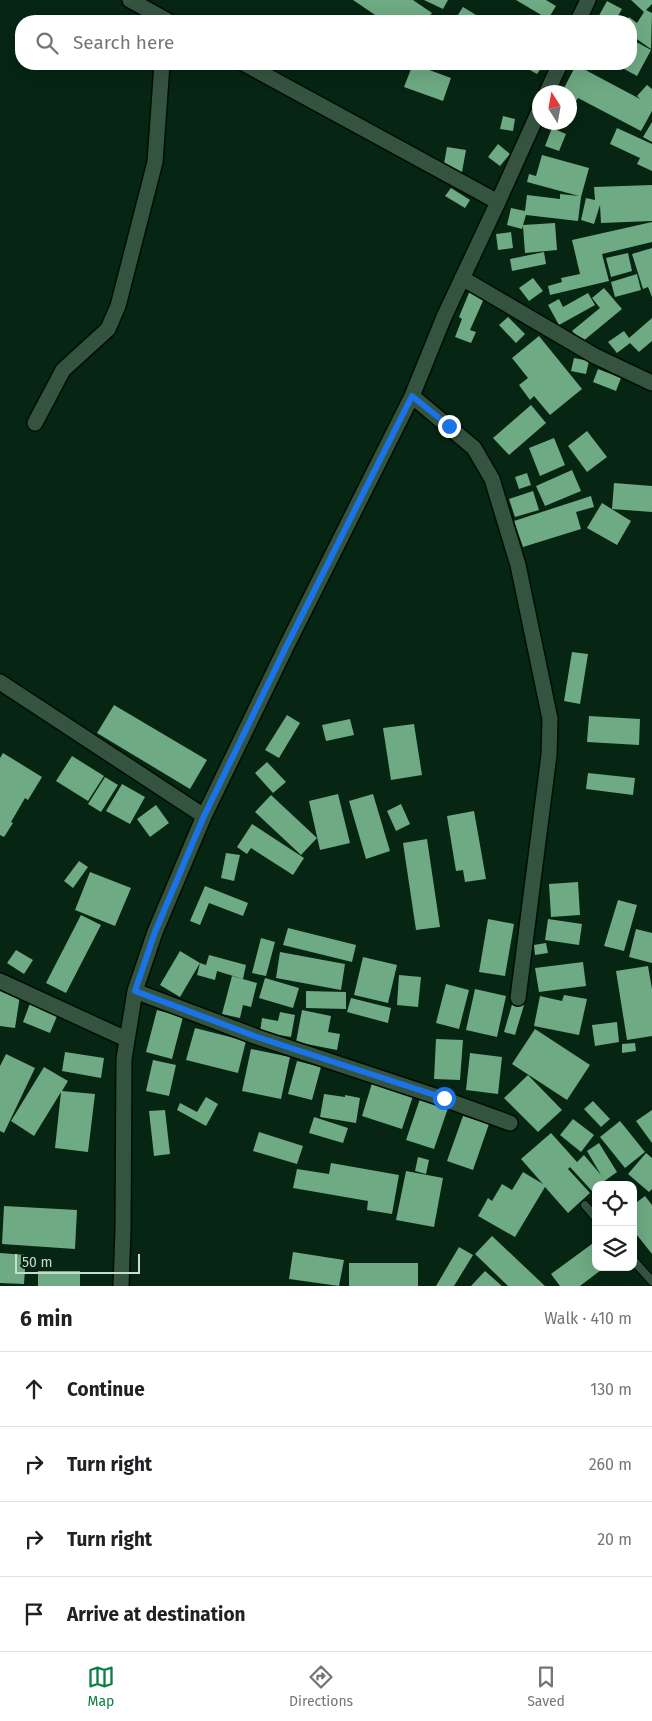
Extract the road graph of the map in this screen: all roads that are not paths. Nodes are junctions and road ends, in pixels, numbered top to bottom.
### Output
1 (130, 0) edge
2 (588, 0) edge
3 (156, 15) edge
4 (581, 15) edge
5 (162, 70) edge
6 (256, 70) edge
7 (557, 70) edge
8 (550, 85) edge
9 (532, 127) edge
10 (498, 202) junction
11 (462, 278) junction
12 (652, 383) edge
13 (412, 396) junction
14 (35, 423) dead end
15 (0, 682) edge
16 (204, 816) junction
17 (0, 982) edge
18 (135, 991) junction
19 (518, 998) dead end
20 (126, 1039) junction
21 (510, 1123) dead end
22 (585, 1206) dead end
23 (592, 1214) edge
24 (637, 1264) edge
25 (652, 1281) edge
26 (121, 1286) edge

1 - 3 street
2 - 4 street
5 - 14 street
6 - 10 street
7 - 8 street
9 - 10 street
10 - 11 street
11 - 12 street
11 - 13 street
13 - 16 street
13 - 19 street
15 - 16 street
16 - 18 street
17 - 20 street
18 - 20 street
18 - 21 street
20 - 26 street
22 - 23 lane
24 - 25 lane

